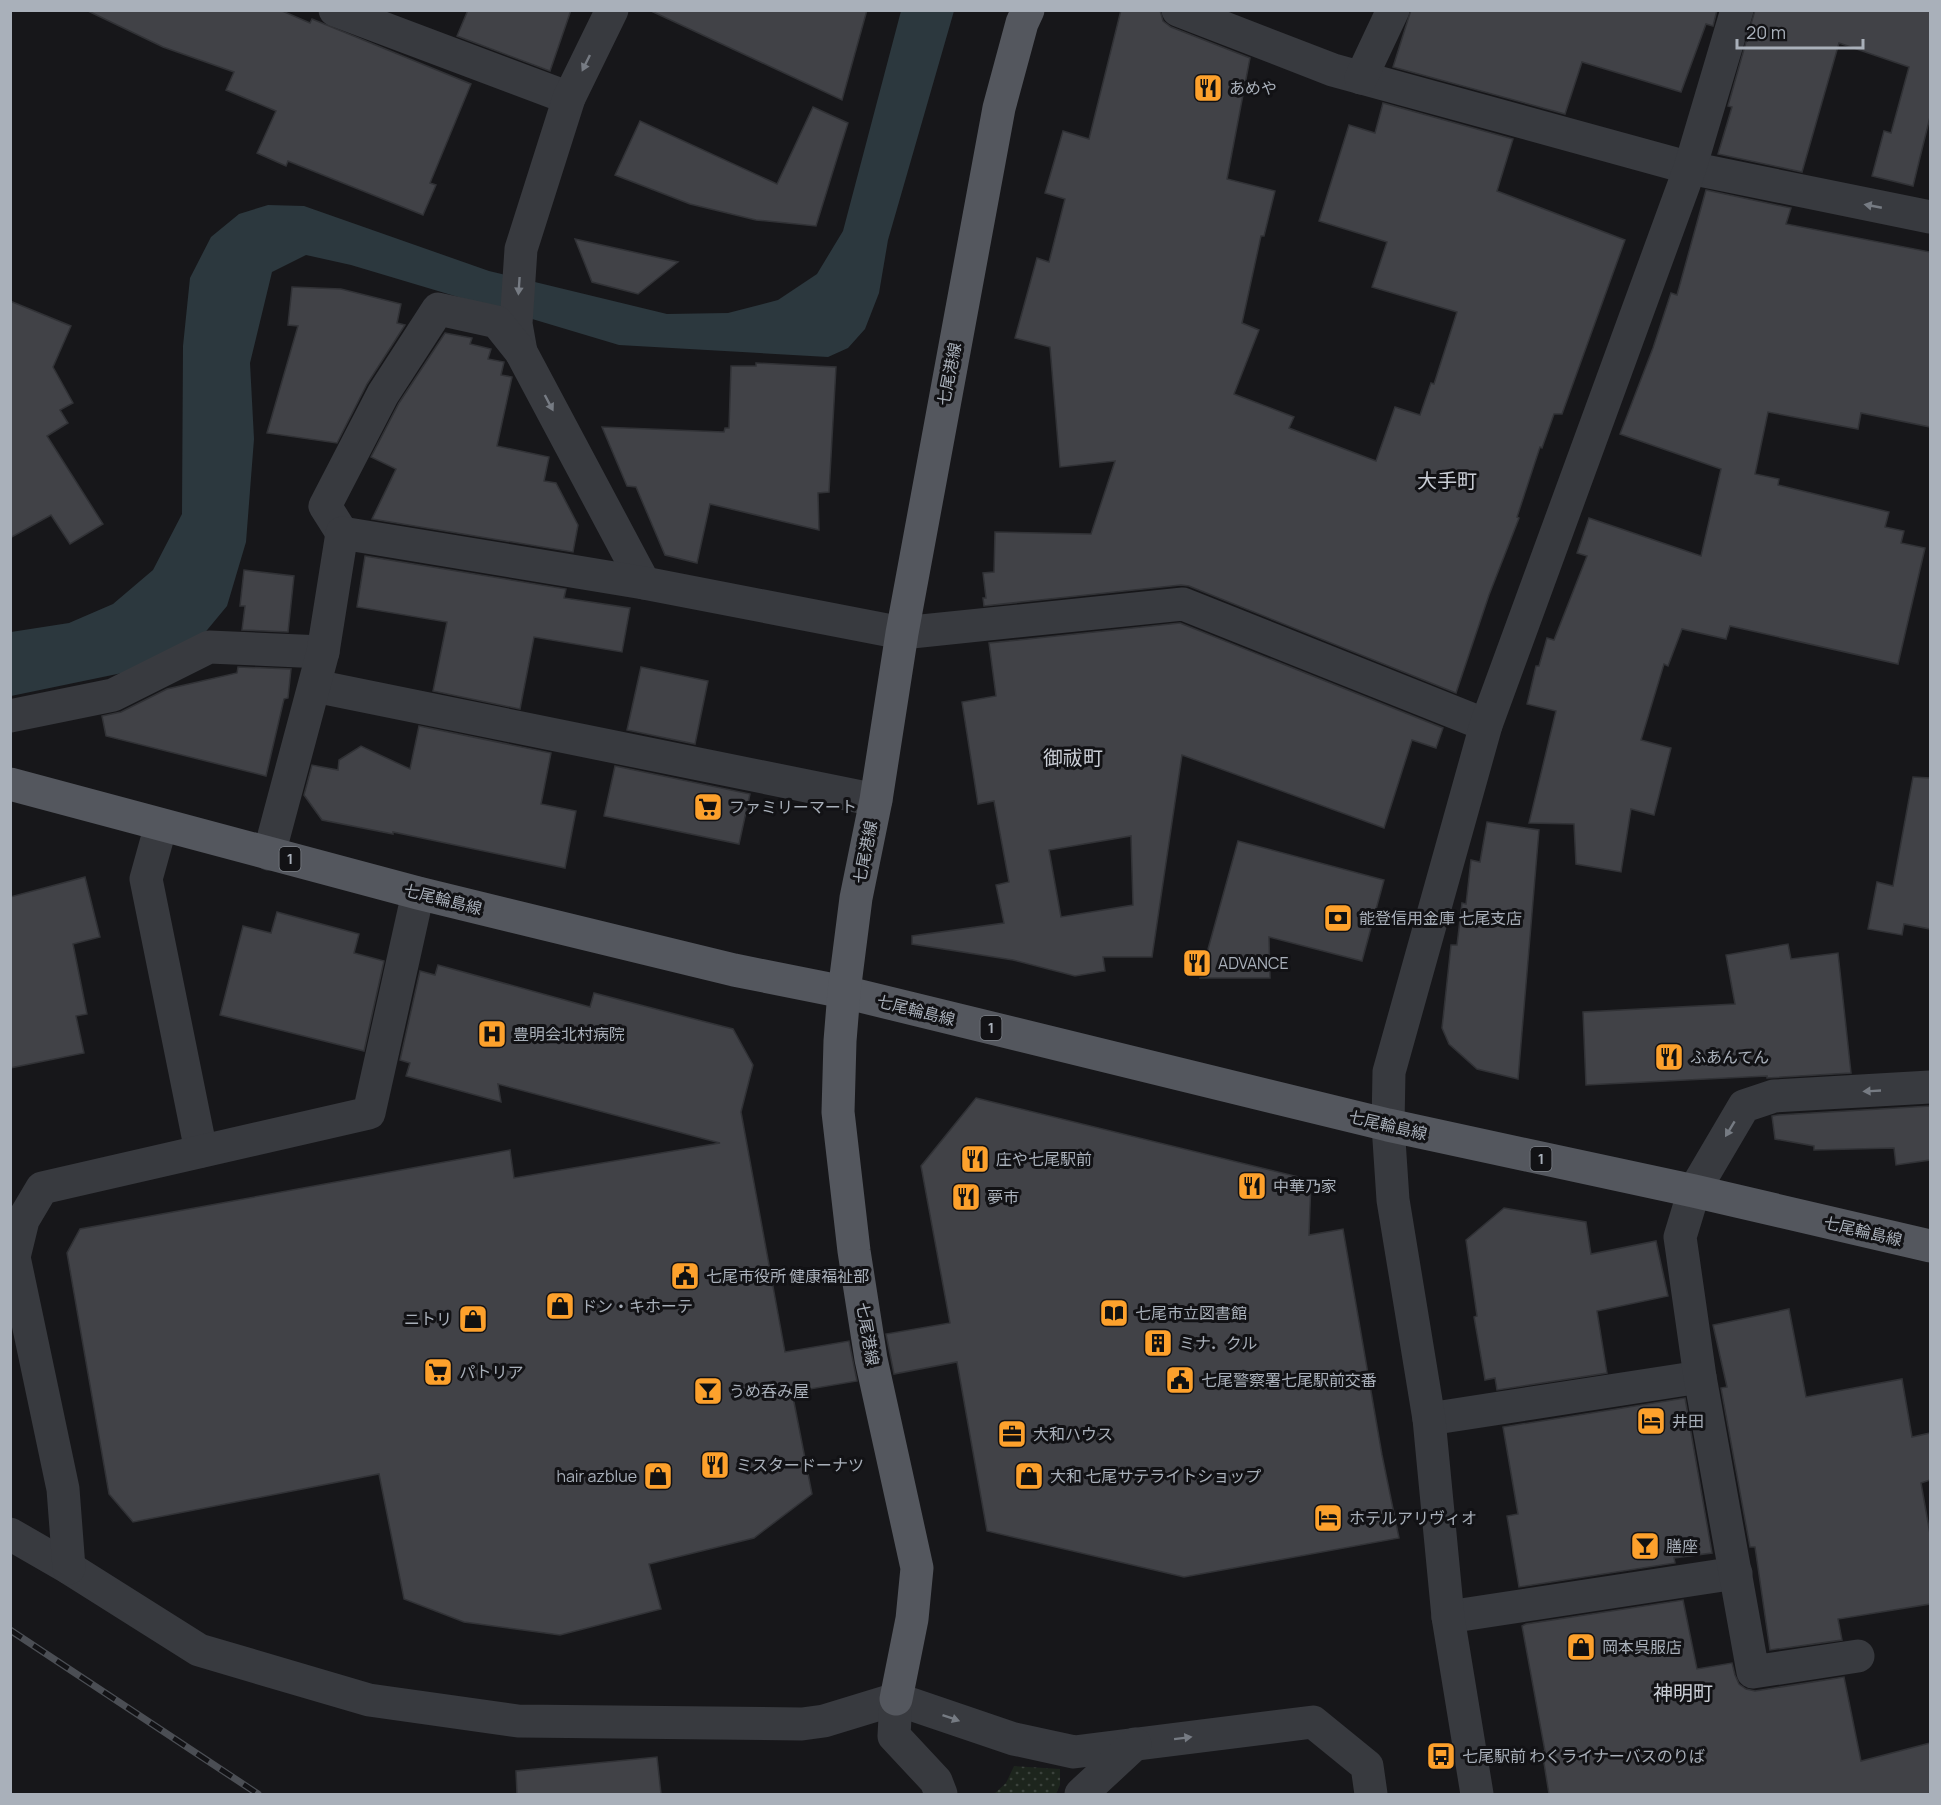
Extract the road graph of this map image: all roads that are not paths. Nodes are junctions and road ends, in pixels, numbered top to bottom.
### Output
1 (335, 10) edge
2 (612, 10) edge
3 (1028, 10) edge
4 (1179, 10) edge
5 (1393, 10) edge
6 (1737, 10) edge
7 (1361, 78) junction
8 (569, 98) junction
9 (1690, 168) junction
10 (1930, 217) edge
11 (519, 338) junction
12 (342, 533) junction
13 (644, 584) junction
14 (902, 633) junction
15 (323, 652) junction
16 (315, 686) junction
17 (10, 716) edge
18 (1486, 725) junction
19 (10, 784) edge
20 (876, 800) junction
21 (161, 825) junction
22 (269, 854) junction
23 (417, 893) junction
24 (844, 992) junction
25 (1930, 1087) edge
26 (1388, 1125) junction
27 (201, 1151) junction
28 (1694, 1191) junction
29 (12, 1250) edge
30 (1930, 1250) edge
31 (1700, 1377) junction
32 (1429, 1419) junction
33 (10, 1534) edge
34 (69, 1568) junction
35 (1736, 1573) junction
36 (1448, 1617) junction
37 (1857, 1656) dead end
38 (896, 1699) junction
39 (1135, 1744) junction
40 (941, 1794) edge
41 (1081, 1794) edge
42 (1371, 1794) edge
43 (1477, 1794) edge

1 - 8 street
2 -> 8 street
3 - 14 main road, 七尾港線
4 - 7 street
5 - 7 street
6 - 9 street
7 - 9 street
8 -> 11 street
10 -> 9 street
9 - 18 street
11 - 12 street
11 -> 13 street
12 - 13 street
12 - 15 street
13 - 14 street
14 - 18 street
14 - 20 main road, 七尾港線
15 - 16 street
15 - 17 street
16 - 20 street
16 - 22 street
18 - 26 street
19 - 21 main road, 七尾輪島線 / 1
20 - 24 main road, 七尾港線
21 - 22 main road, 七尾輪島線 / 1
21 - 27 street
22 - 23 main road, 七尾輪島線 / 1
23 - 24 main road, 七尾輪島線 / 1
23 - 27 street
24 - 26 main road, 七尾輪島線 / 1
24 - 38 main road, 七尾港線
25 -> 28 street
26 - 28 main road, 七尾輪島線 / 1
26 - 32 street
27 - 29 street
28 - 30 main road, 七尾輪島線 / 1
28 - 31 street
29 - 34 street
31 - 32 street
31 - 35 street
32 - 36 street
33 - 34 street
34 - 38 street
35 - 36 street
35 - 37 street
36 - 43 street
38 -> 39 street
38 - 40 street
39 - 41 street
39 -> 42 street

